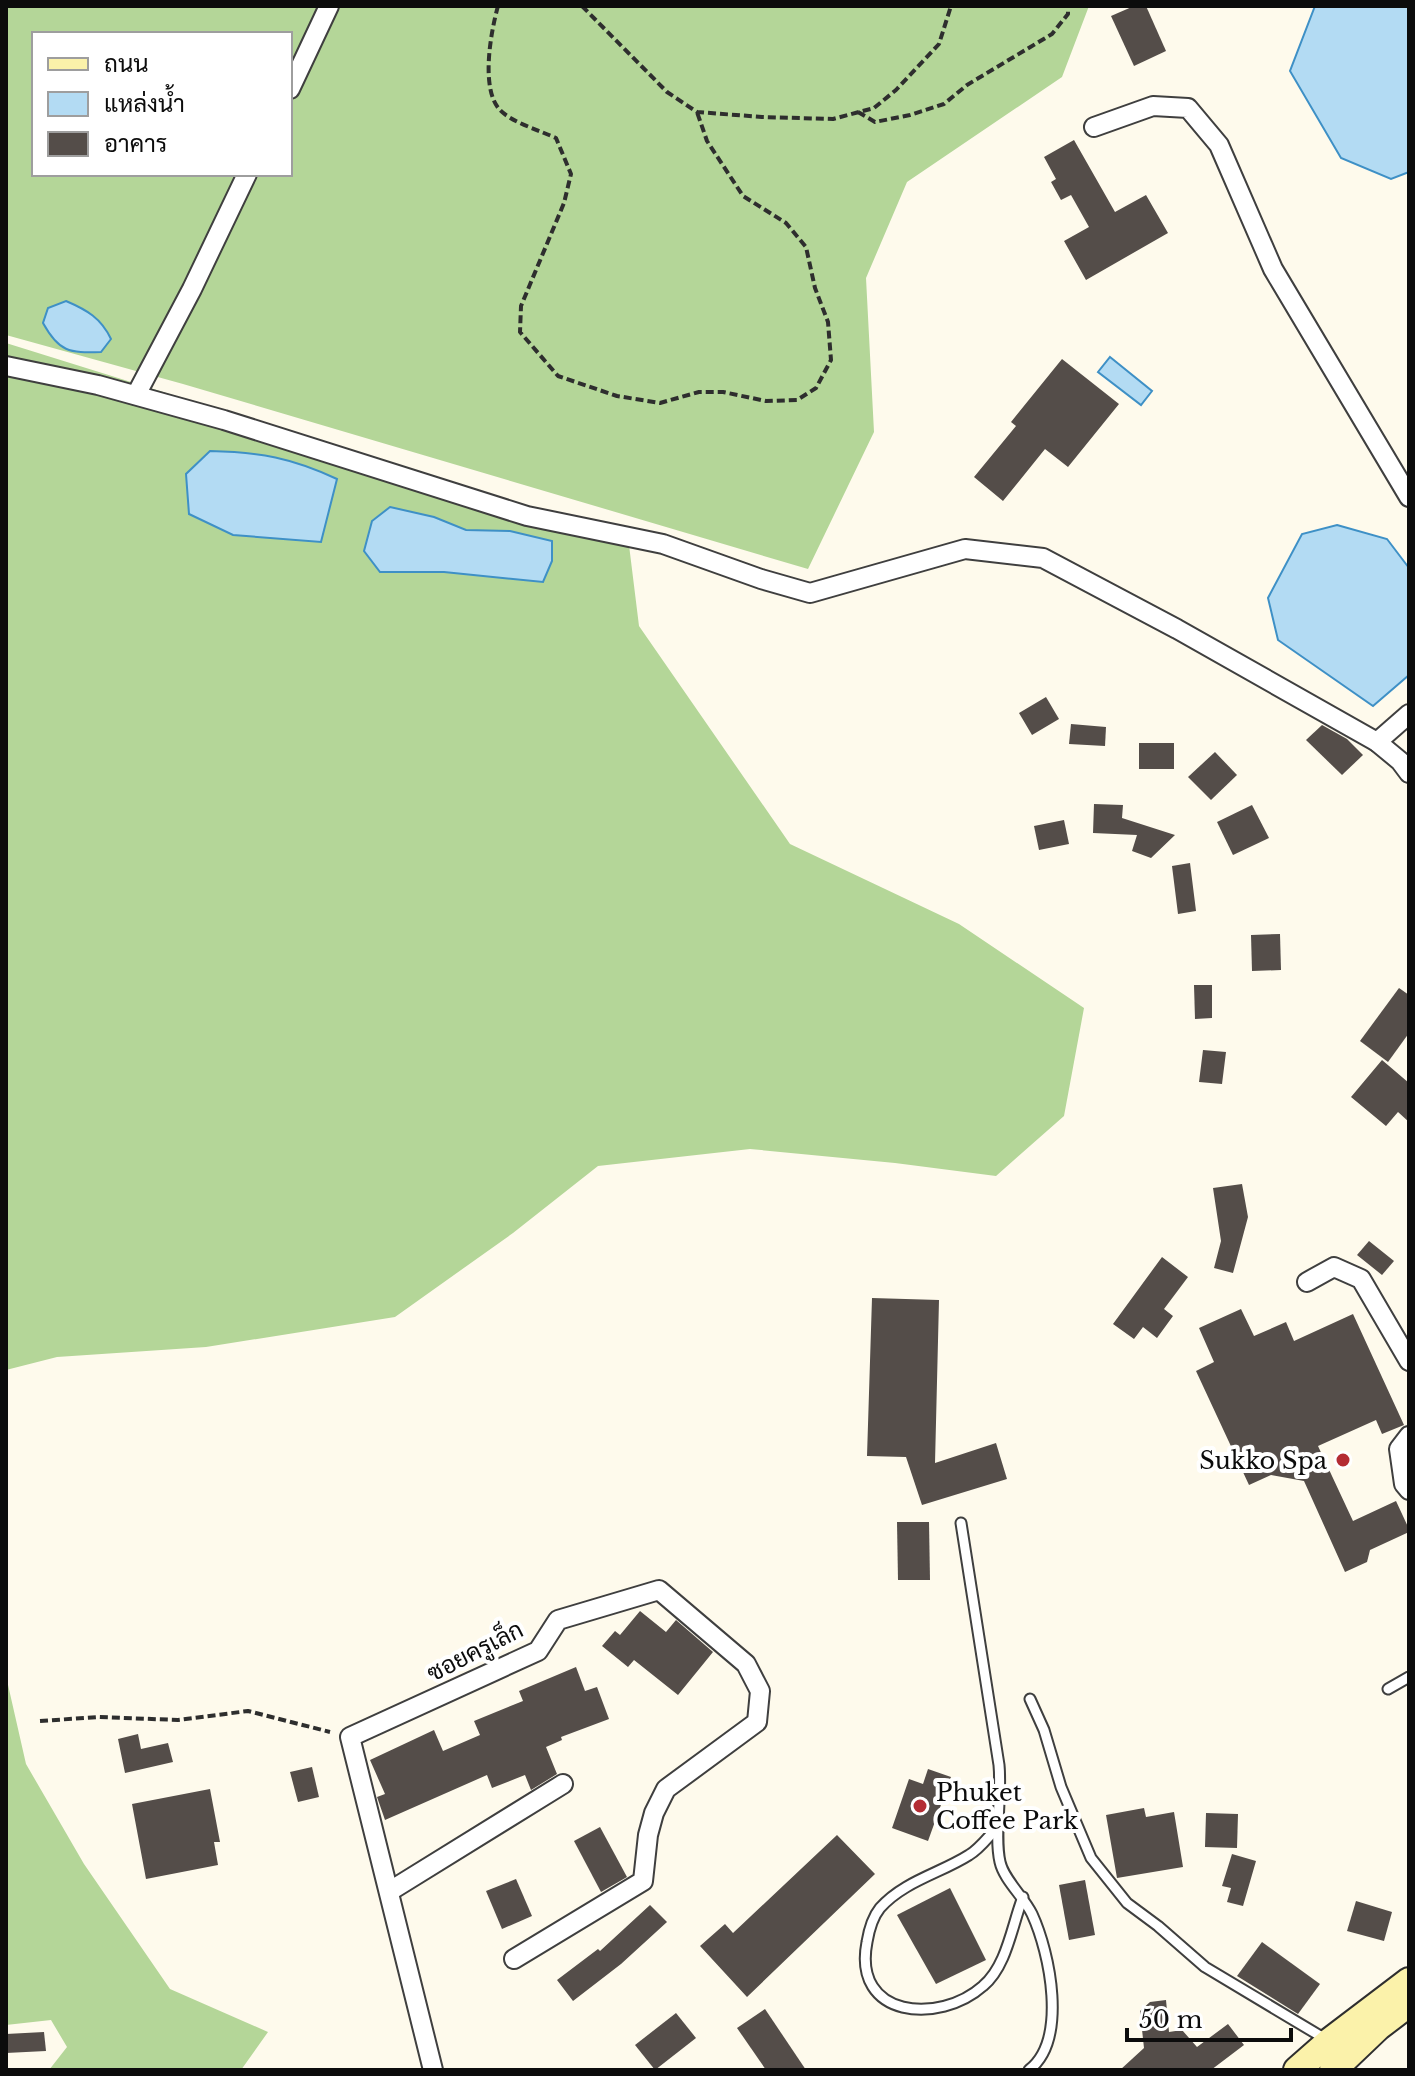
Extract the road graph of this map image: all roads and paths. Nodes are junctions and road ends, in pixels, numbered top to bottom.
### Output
1 (329, 6) edge
2 (498, 6) edge
3 (582, 6) edge
4 (951, 6) edge
5 (1068, 6) edge
6 (292, 85) edge
7 (697, 112) junction
8 (858, 112) junction
9 (1094, 127) dead end
10 (246, 176) edge
11 (6, 366) edge
12 (136, 395) junction
13 (1409, 497) edge
14 (1409, 714) edge
15 (1377, 742) junction
16 (1406, 763) edge
17 (1307, 1282) dead end
18 (1409, 1361) edge
19 (1409, 1436) edge
20 (1409, 1490) edge
21 (961, 1523) dead end
22 (1409, 1677) edge
23 (1388, 1689) dead end
24 (1030, 1699) dead end
25 (40, 1721) dead end
26 (350, 1737) junction
27 (563, 1784) dead end
28 (1000, 1825) junction
29 (390, 1891) junction
30 (1023, 1897) junction
31 (514, 1959) dead end
32 (1409, 1981) edge
33 (1409, 2004) edge
34 (1330, 2041) junction
35 (433, 2070) edge
36 (1029, 2070) edge
37 (1297, 2070) edge
38 (1333, 2070) edge

1 - 6 street
2 - 7 path
3 - 7 path
4 - 8 path
5 - 8 path
7 - 8 path
9 - 13 street
10 - 12 street
11 - 12 street
12 - 15 street
14 - 15 street
15 - 16 street
17 - 18 street
19 - 20 street
21 - 28 lane
22 - 23 lane
24 - 34 lane
25 - 26 path
26 - 29 street
26 - 31 street, ซอยครูเล็ก
27 - 29 street
28 - 30 lane
28 - 30 lane
29 - 35 street
30 - 36 lane
32 - 34 main road
33 - 38 main road
34 - 37 main road

